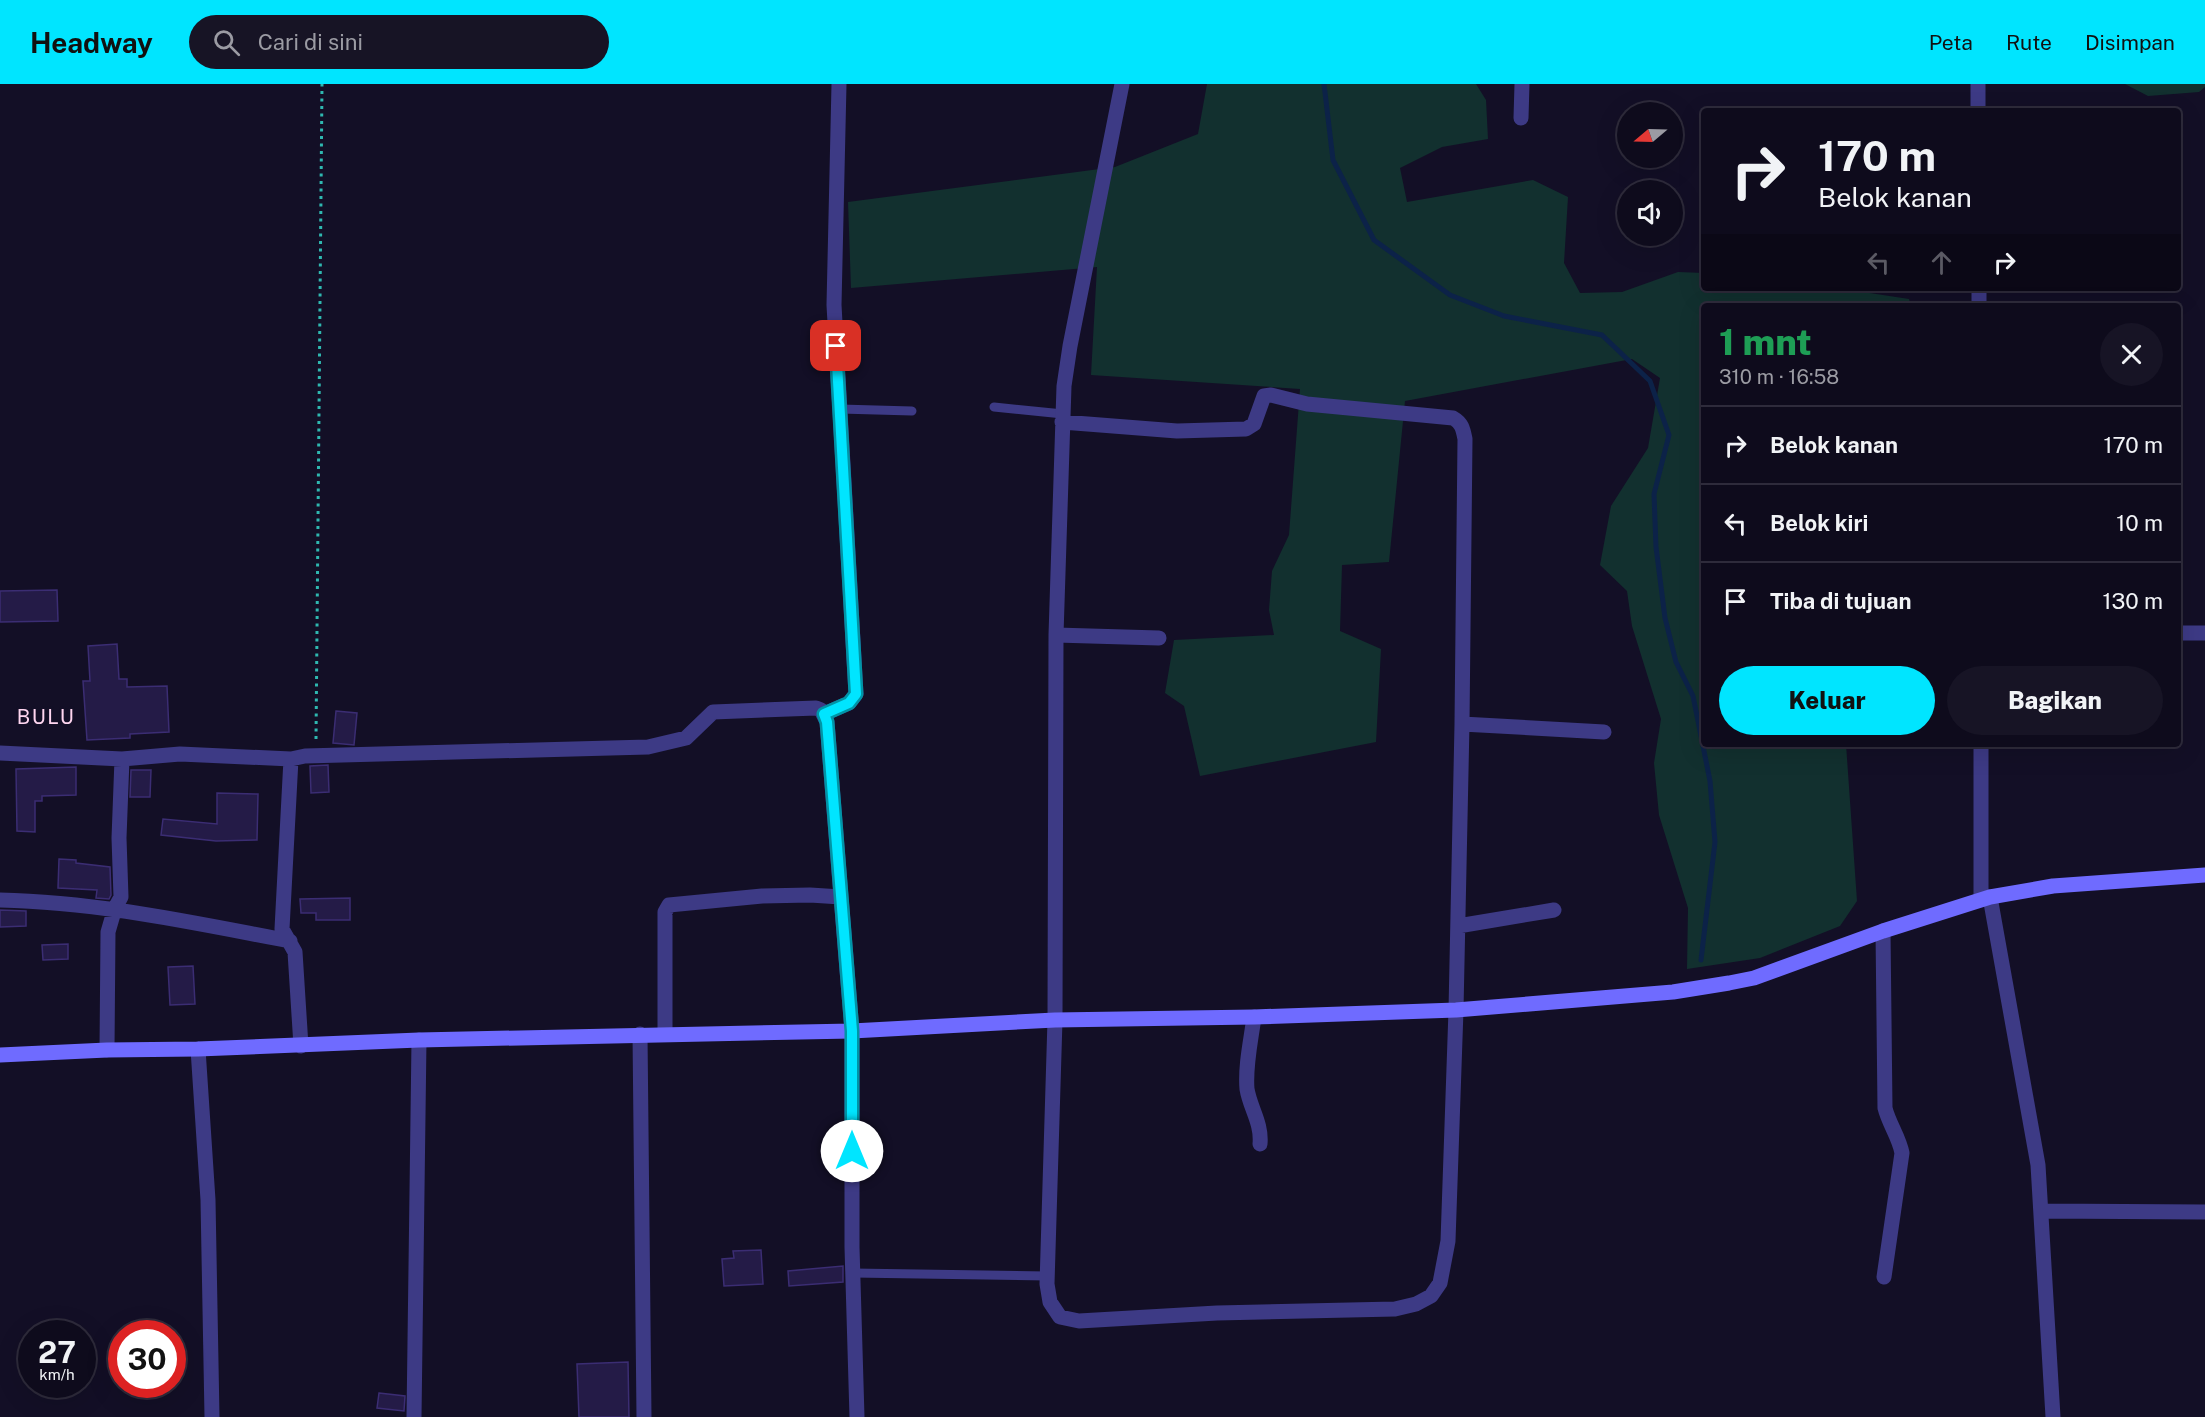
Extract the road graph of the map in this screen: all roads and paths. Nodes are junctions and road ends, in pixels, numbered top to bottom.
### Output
1 (322, 84) edge
2 (839, 84) edge
3 (1122, 84) edge
4 (1522, 84) edge
5 (1978, 84) edge
6 (1978, 108) edge
7 (1521, 118) dead end
8 (994, 407) dead end
9 (840, 409) junction
10 (912, 411) dead end
11 (1063, 418) junction
12 (2181, 633) edge
13 (2205, 633) edge
14 (1056, 635) junction
15 (1159, 638) dead end
16 (824, 714) junction
17 (1462, 724) junction
18 (1604, 732) dead end
19 (1981, 747) edge
20 (0, 753) edge
21 (315, 756) junction
22 (122, 759) junction
23 (291, 759) junction
24 (2205, 875) edge
25 (841, 897) junction
26 (1986, 898) junction
27 (0, 900) edge
28 (115, 908) junction
29 (1554, 910) dead end
30 (1458, 926) junction
31 (1883, 931) junction
32 (290, 941) junction
33 (1456, 1010) junction
34 (1254, 1017) junction
35 (1055, 1020) junction
36 (852, 1031) junction
37 (640, 1034) junction
38 (665, 1034) junction
39 (419, 1041) junction
40 (301, 1046) junction
41 (198, 1049) junction
42 (107, 1050) junction
43 (0, 1055) edge
44 (1260, 1144) dead end
45 (2042, 1211) junction
46 (2205, 1212) edge
47 (853, 1273) junction
48 (1047, 1276) junction
49 (1884, 1277) dead end
50 (212, 1417) edge
51 (414, 1417) edge
52 (644, 1417) edge
53 (857, 1417) edge
54 (2053, 1417) edge

1 - 21 path
2 - 9 street
3 - 11 street
4 - 7 street
5 - 6 street
8 - 11 lane
9 - 10 lane
9 - 16 street
11 - 14 street
11 - 17 street
12 - 13 street
14 - 15 street
14 - 35 street
16 - 21 street
16 - 25 street
17 - 18 street
17 - 30 street
19 - 26 street
20 - 22 street
21 - 23 street
22 - 23 street
22 - 28 street
23 - 32 street
24 - 26 main road
25 - 36 street
25 - 38 street
26 - 31 main road
26 - 45 street
27 - 28 street
28 - 32 street
28 - 42 street
29 - 30 street
30 - 33 street
31 - 33 main road
31 - 49 street
32 - 40 street
33 - 34 main road
33 - 48 street
34 - 35 main road
34 - 44 street
35 - 36 main road
35 - 48 street
36 - 38 main road
36 - 47 street
37 - 38 main road
37 - 39 main road
37 - 52 street
39 - 40 main road
39 - 51 street
40 - 41 main road
41 - 42 main road
41 - 50 street
42 - 43 main road
45 - 46 street
45 - 54 street
47 - 48 lane
47 - 53 street

